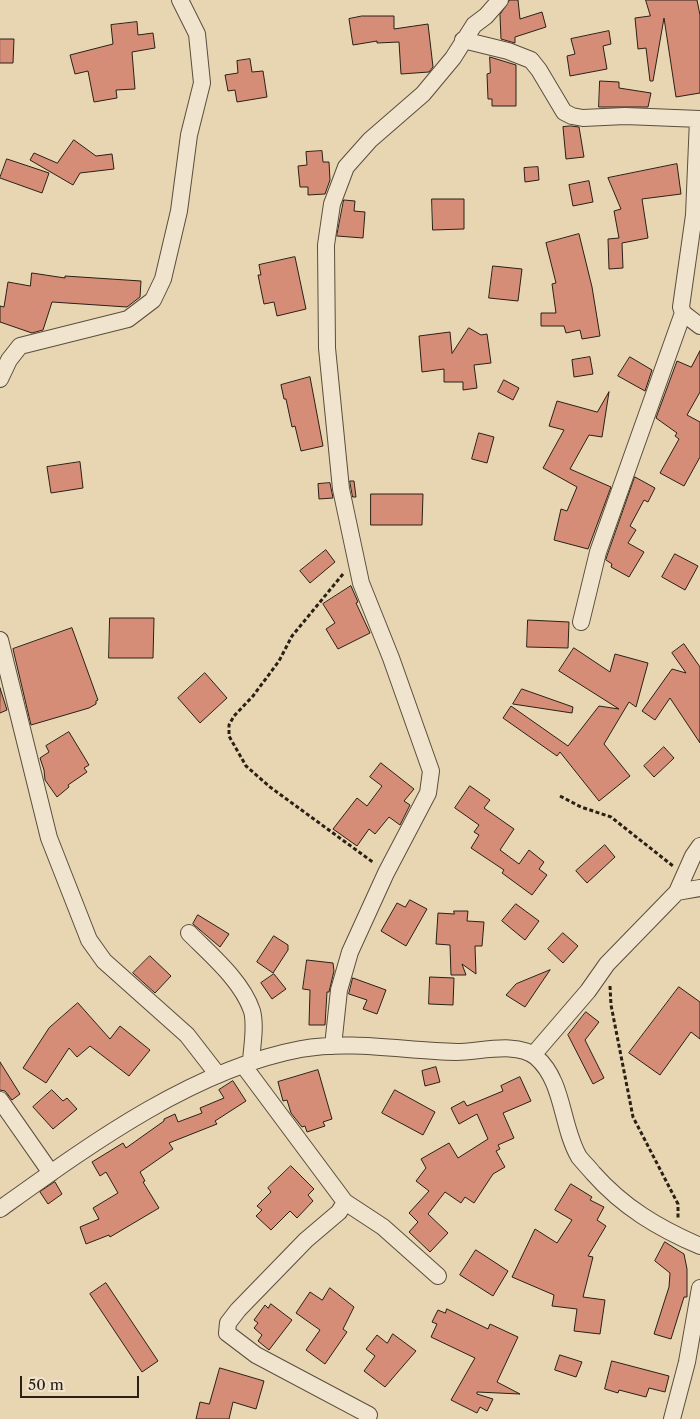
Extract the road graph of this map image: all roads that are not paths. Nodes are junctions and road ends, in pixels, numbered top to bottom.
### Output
1 (180, 0) edge
2 (500, 0) edge
3 (463, 40) junction
4 (699, 119) edge
5 (683, 313) junction
6 (700, 326) edge
7 (0, 380) edge
8 (581, 622) dead end
9 (0, 640) edge
10 (700, 846) edge
11 (700, 888) edge
12 (677, 892) junction
13 (190, 933) dead end
14 (333, 1046) junction
15 (533, 1055) junction
16 (247, 1063) junction
17 (218, 1075) junction
18 (0, 1100) edge
19 (51, 1173) junction
20 (345, 1202) junction
21 (0, 1209) edge
22 (700, 1246) edge
23 (438, 1276) dead end
24 (700, 1288) edge
25 (369, 1415) dead end
26 (672, 1419) edge

1 - 7 street
2 - 3 street
3 - 4 street
3 - 14 street
4 - 5 street
5 - 6 street
5 - 8 street
9 - 17 street
10 - 12 street
11 - 12 street
12 - 15 street
13 - 16 street
14 - 15 street
14 - 16 street
15 - 22 street
16 - 17 street
16 - 20 street
17 - 19 street
18 - 19 street
19 - 21 street
20 - 23 street
20 - 25 street
24 - 26 street

